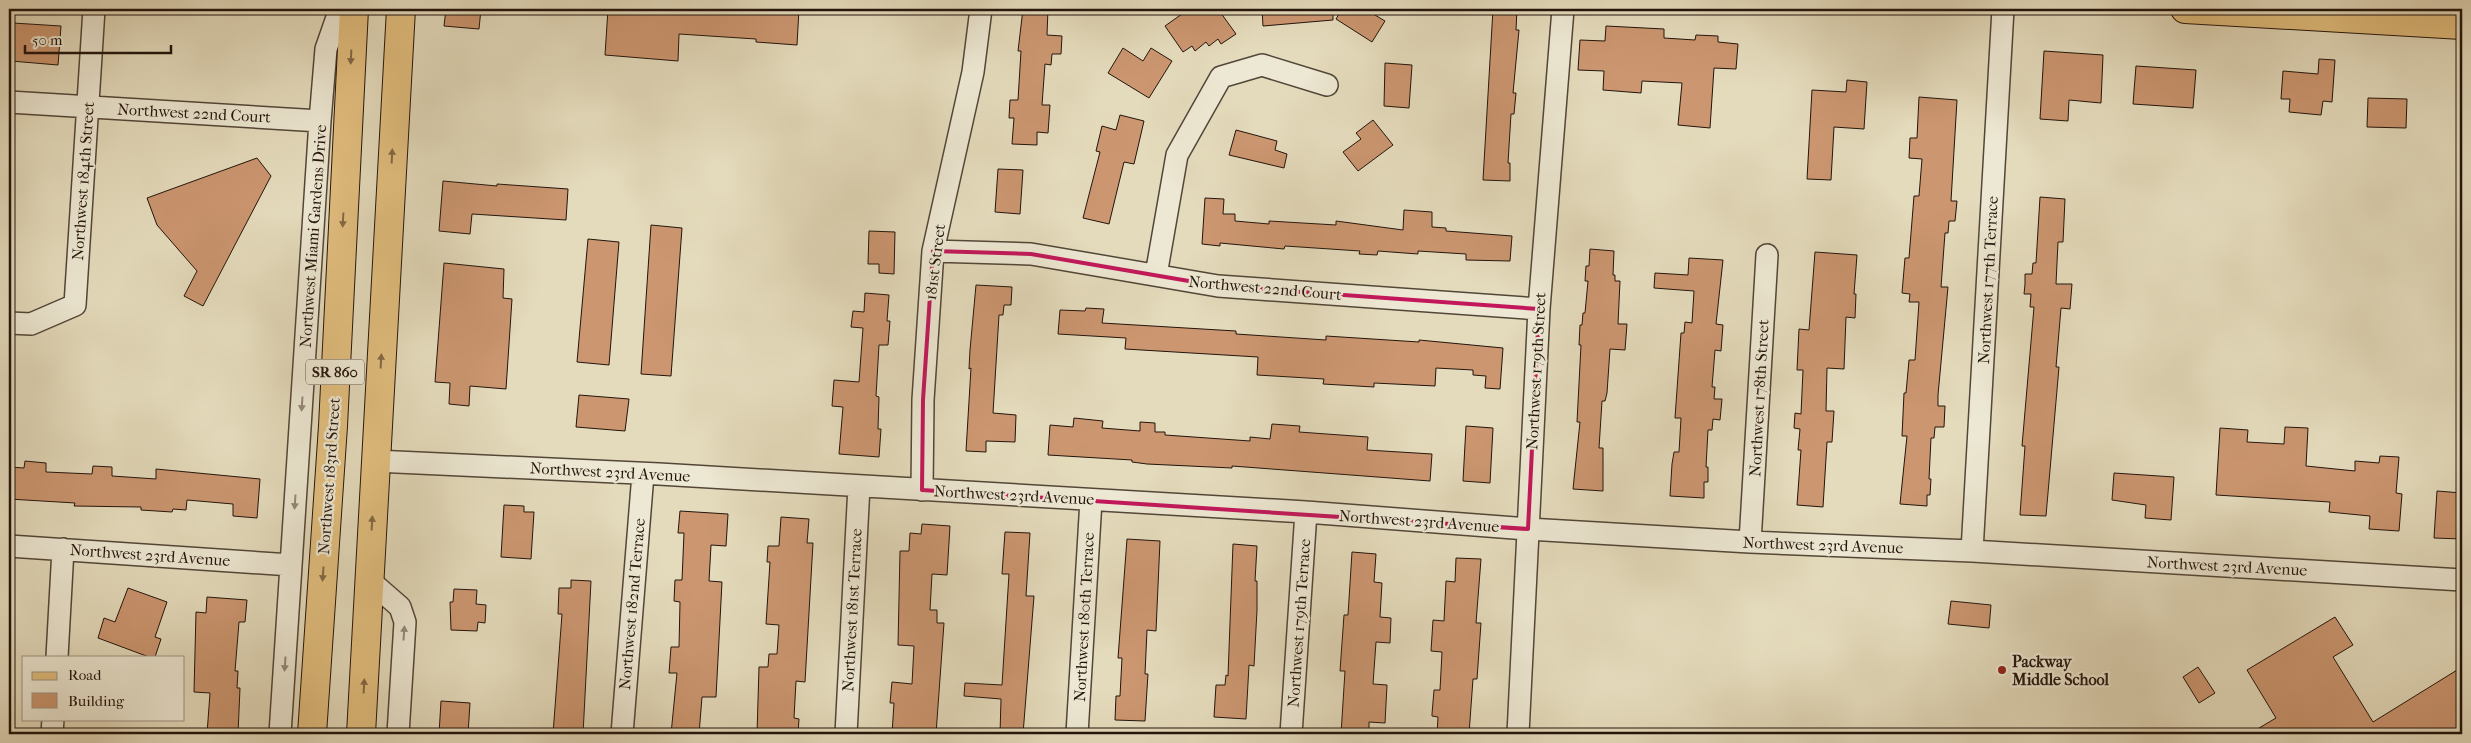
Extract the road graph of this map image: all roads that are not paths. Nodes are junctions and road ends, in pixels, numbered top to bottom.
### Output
1 (94, 9) edge
2 (340, 9) edge
3 (354, 9) edge
4 (401, 9) edge
5 (980, 9) edge
6 (1562, 9) edge
7 (2003, 9) edge
8 (2185, 9) edge
9 (2462, 25) edge
10 (1328, 84) dead end
11 (9, 102) edge
12 (88, 107) junction
13 (320, 121) junction
14 (933, 251) junction
15 (1767, 254) dead end
16 (1156, 275) junction
17 (1539, 309) junction
18 (9, 323) edge
19 (375, 461) junction
20 (643, 474) junction
21 (859, 486) junction
22 (922, 490) junction
23 (1091, 500) junction
24 (1306, 512) junction
25 (1528, 529) junction
26 (1750, 542) junction
27 (9, 546) edge
28 (63, 548) junction
29 (1972, 551) junction
30 (291, 565) junction
31 (369, 580) junction
32 (2462, 580) edge
33 (56, 656) edge
34 (53, 720) edge
35 (52, 734) edge
36 (280, 734) edge
37 (312, 734) edge
38 (361, 734) edge
39 (398, 734) edge
40 (622, 734) edge
41 (846, 734) edge
42 (1077, 734) edge
43 (1292, 734) edge
44 (1518, 734) edge

1 - 12 street, Northwest 184th Street
2 - 13 street, Northwest Miami Gardens Drive
3 -> 37 main road, Northwest 183rd Street / SR 860
19 -> 4 main road, SR 860
5 - 14 street, 181st Street
6 - 17 street, Northwest 179th Street
7 - 29 street, Northwest 177th Terrace
8 - 9 main road
10 - 16 street
11 - 12 street, Northwest 22nd Court
12 - 13 street, Northwest 22nd Court
12 - 18 street, Northwest 184th Street
13 -> 30 street, Northwest Miami Gardens Drive
14 - 16 street, Northwest 22nd Court
14 - 22 street, 181st Street
15 - 26 street, Northwest 178th Street
16 - 17 street, Northwest 22nd Court
17 - 25 street, Northwest 179th Street
19 - 20 street, Northwest 23rd Avenue
31 -> 19 main road, SR 860
20 - 21 street, Northwest 23rd Avenue
20 - 40 street, Northwest 182nd Terrace
21 - 22 street, Northwest 23rd Avenue
21 - 41 street, Northwest 181st Terrace
22 - 23 street, Northwest 23rd Avenue
23 - 24 street, Northwest 23rd Avenue
23 - 42 street, Northwest 180th Terrace
24 - 25 street, Northwest 23rd Avenue
24 - 43 street, Northwest 179th Terrace
25 - 26 street, Northwest 23rd Avenue
25 - 44 street, Northwest 179th Street
26 - 29 street, Northwest 23rd Avenue
27 - 28 street, Northwest 23rd Avenue
28 - 30 street, Northwest 23rd Avenue
28 - 33 street
29 - 32 street, Northwest 23rd Avenue
30 -> 36 street, Northwest Miami Gardens Drive
38 -> 31 main road, SR 860
39 -> 31 street
34 - 35 street

